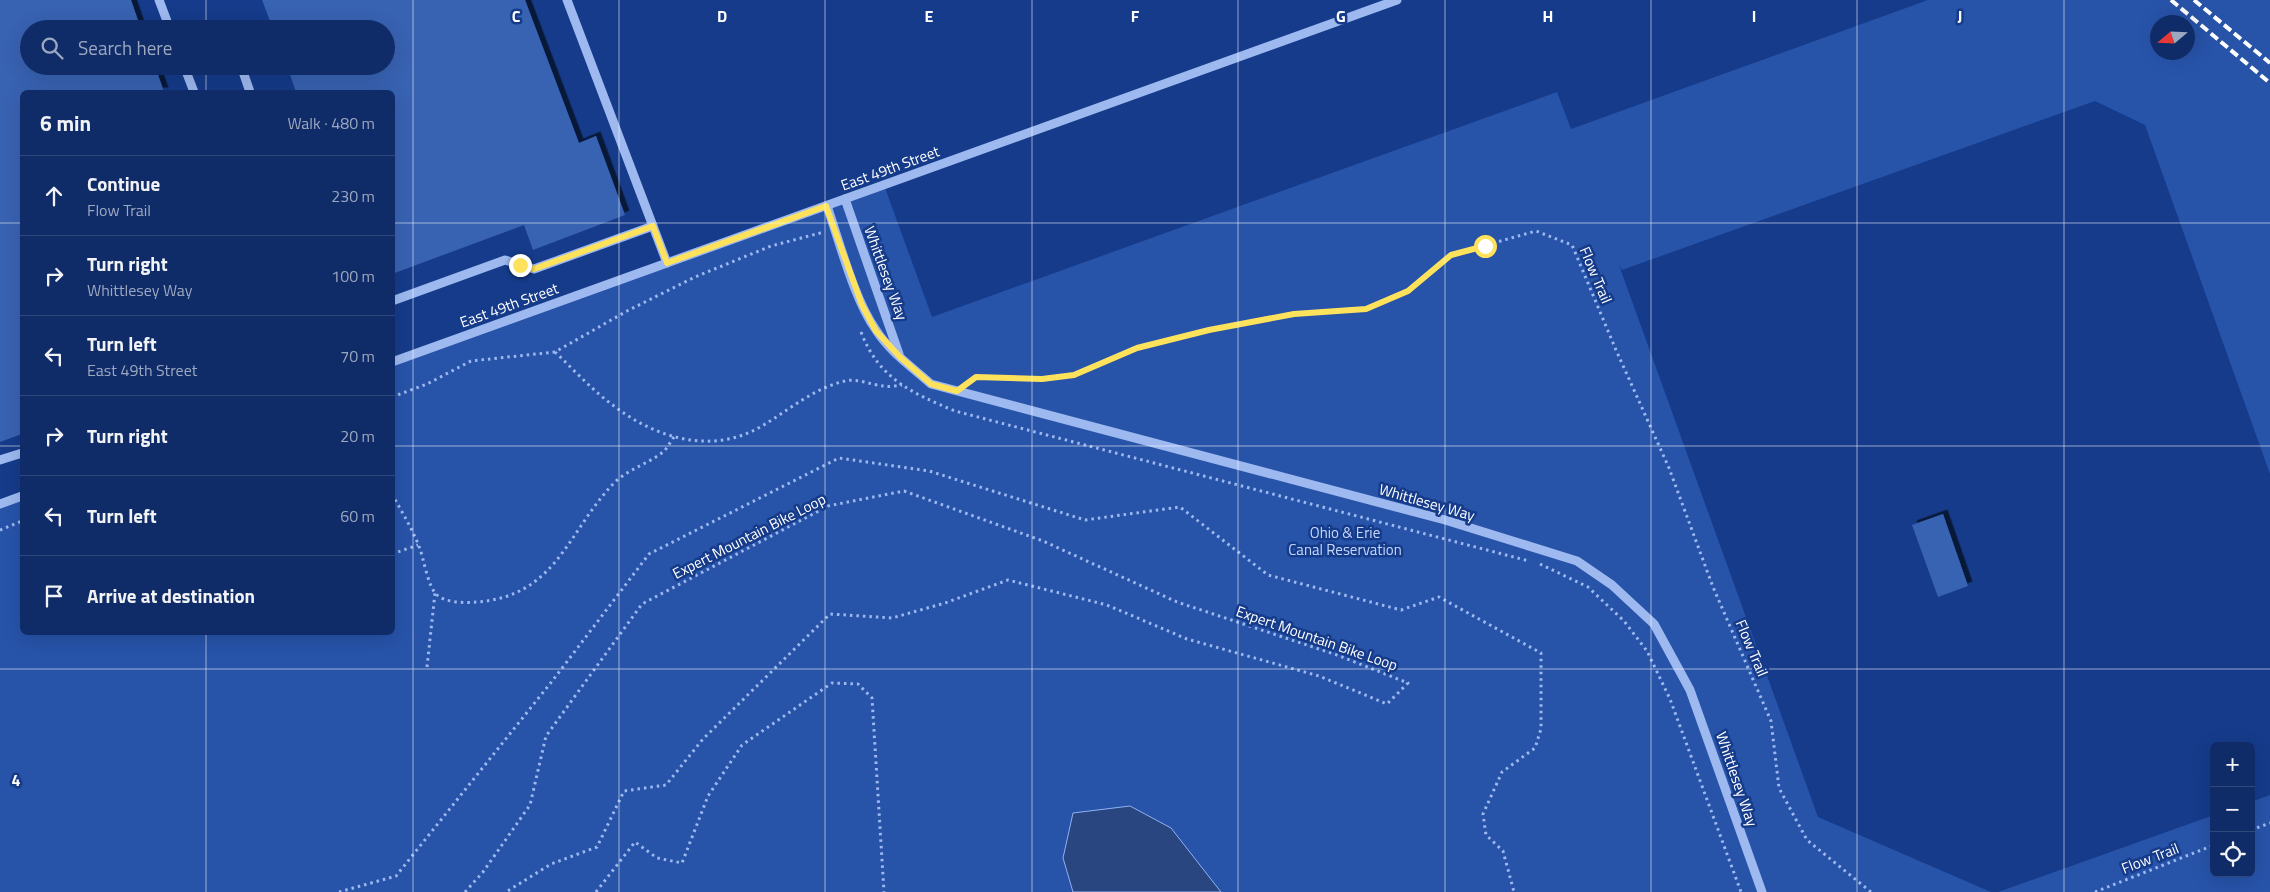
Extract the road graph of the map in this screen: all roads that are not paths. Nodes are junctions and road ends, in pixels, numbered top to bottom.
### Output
1 (159, 0) edge
2 (567, 0) edge
3 (1397, 0) edge
4 (167, 20) edge
5 (187, 75) edge
6 (244, 75) edge
7 (193, 90) edge
8 (249, 90) edge
9 (845, 199) junction
10 (826, 206) junction
11 (653, 226) junction
12 (667, 263) junction
13 (395, 300) edge
14 (900, 357) junction
15 (395, 361) edge
16 (20, 454) edge
17 (0, 460) edge
18 (20, 497) edge
19 (0, 503) edge
20 (1762, 892) edge

1 - 4 street
2 - 11 street
3 - 9 street, East 49th Street
5 - 7 street
6 - 8 street
9 - 10 street, East 49th Street
9 - 14 street, Whittlesey Way
10 - 12 street, East 49th Street
10 - 14 street, Whittlesey Way
11 - 12 street
11 - 13 street
12 - 15 street, East 49th Street
14 - 20 street, Whittlesey Way
16 - 17 street
18 - 19 street

